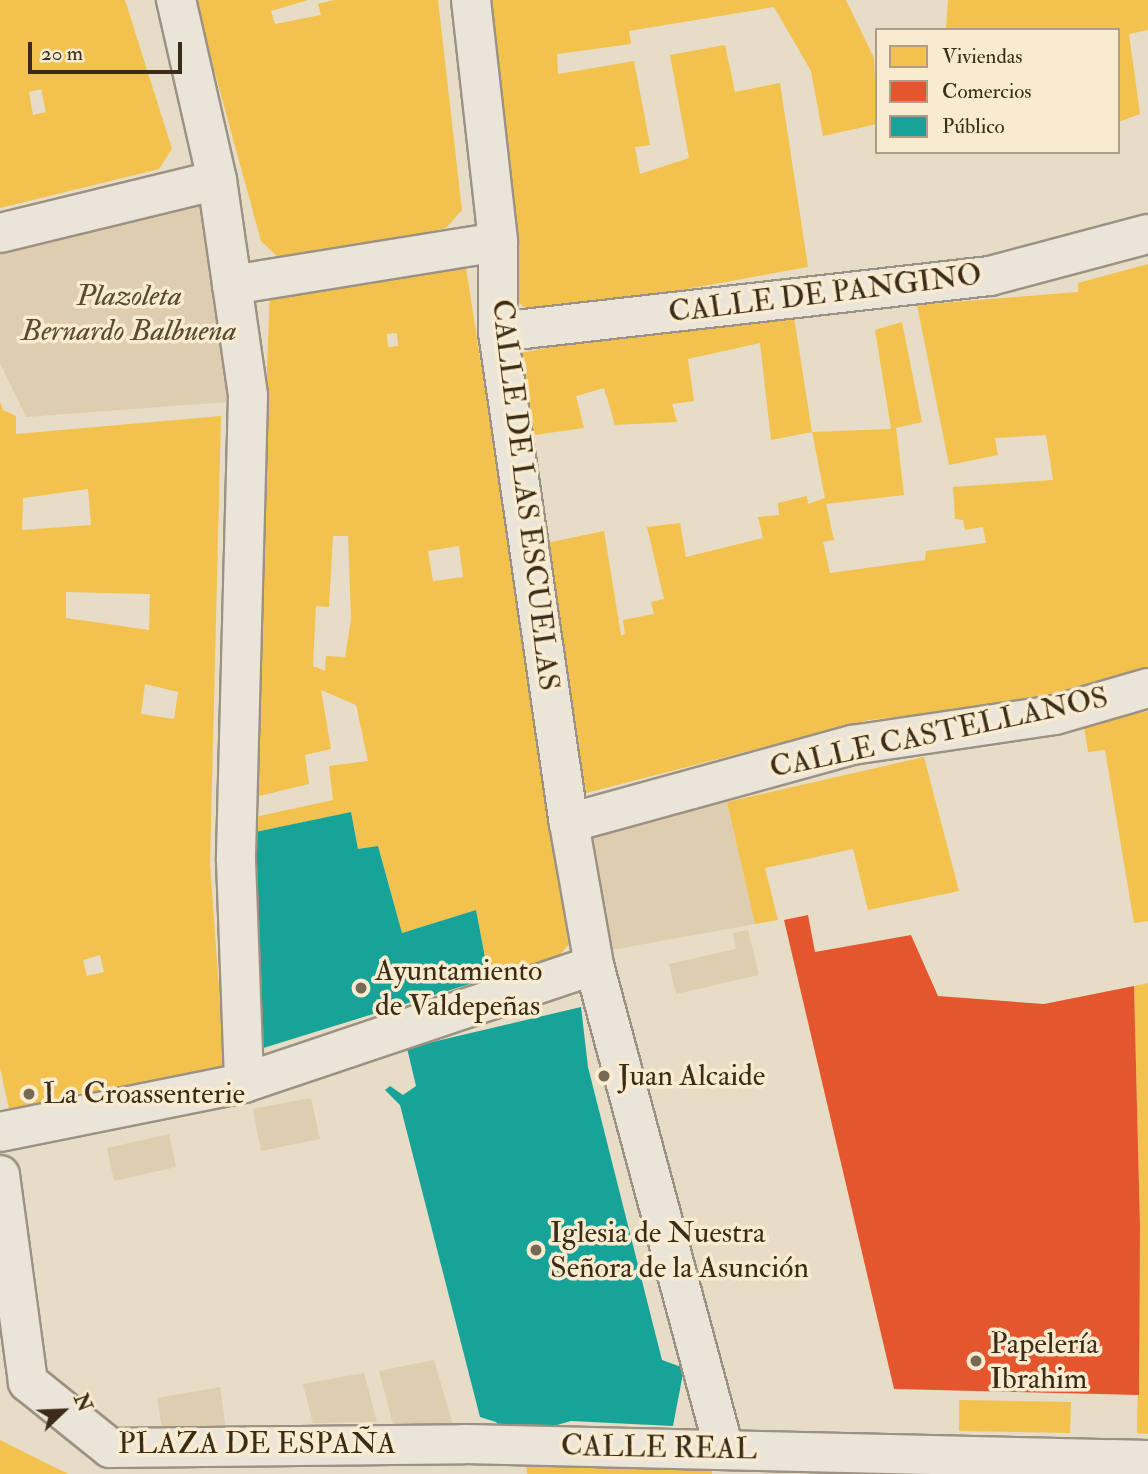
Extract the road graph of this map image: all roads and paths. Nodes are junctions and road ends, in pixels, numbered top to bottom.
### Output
1 (176, 0) edge
2 (471, 0) edge
3 (217, 180) junction
4 (0, 233) edge
5 (1148, 234) edge
6 (498, 242) junction
7 (232, 285) junction
8 (498, 332) junction
9 (1148, 688) edge
10 (569, 822) junction
11 (594, 965) junction
12 (244, 1083) junction
13 (0, 1132) edge
14 (0, 1175) edge
15 (14, 1377) edge
16 (465, 1444) joint
17 (724, 1449) junction
18 (519, 1459) edge
19 (1148, 1460) edge
20 (111, 1461) edge

1 - 3 street
2 - 6 street, CALLE DE LAS ESCUELAS
3 - 4 street
3 - 7 street
5 - 8 street, CALLE DE PANGINO
6 - 7 street
6 - 8 street, CALLE DE LAS ESCUELAS
7 - 12 street
8 - 10 street, CALLE DE LAS ESCUELAS
9 - 10 street, CALLE CASTELLANOS
10 - 11 street, CALLE DE LAS ESCUELAS
11 - 12 street
11 - 17 street
12 - 13 street
14 - 15 street, PLAZA DE ESPAÑA
15 - 20 street, PLAZA DE ESPAÑA
16 - 18 street, CALLE REAL
16 - 20 street, PLAZA DE ESPAÑA
17 - 18 street, CALLE REAL
17 - 19 street, CALLE REAL

